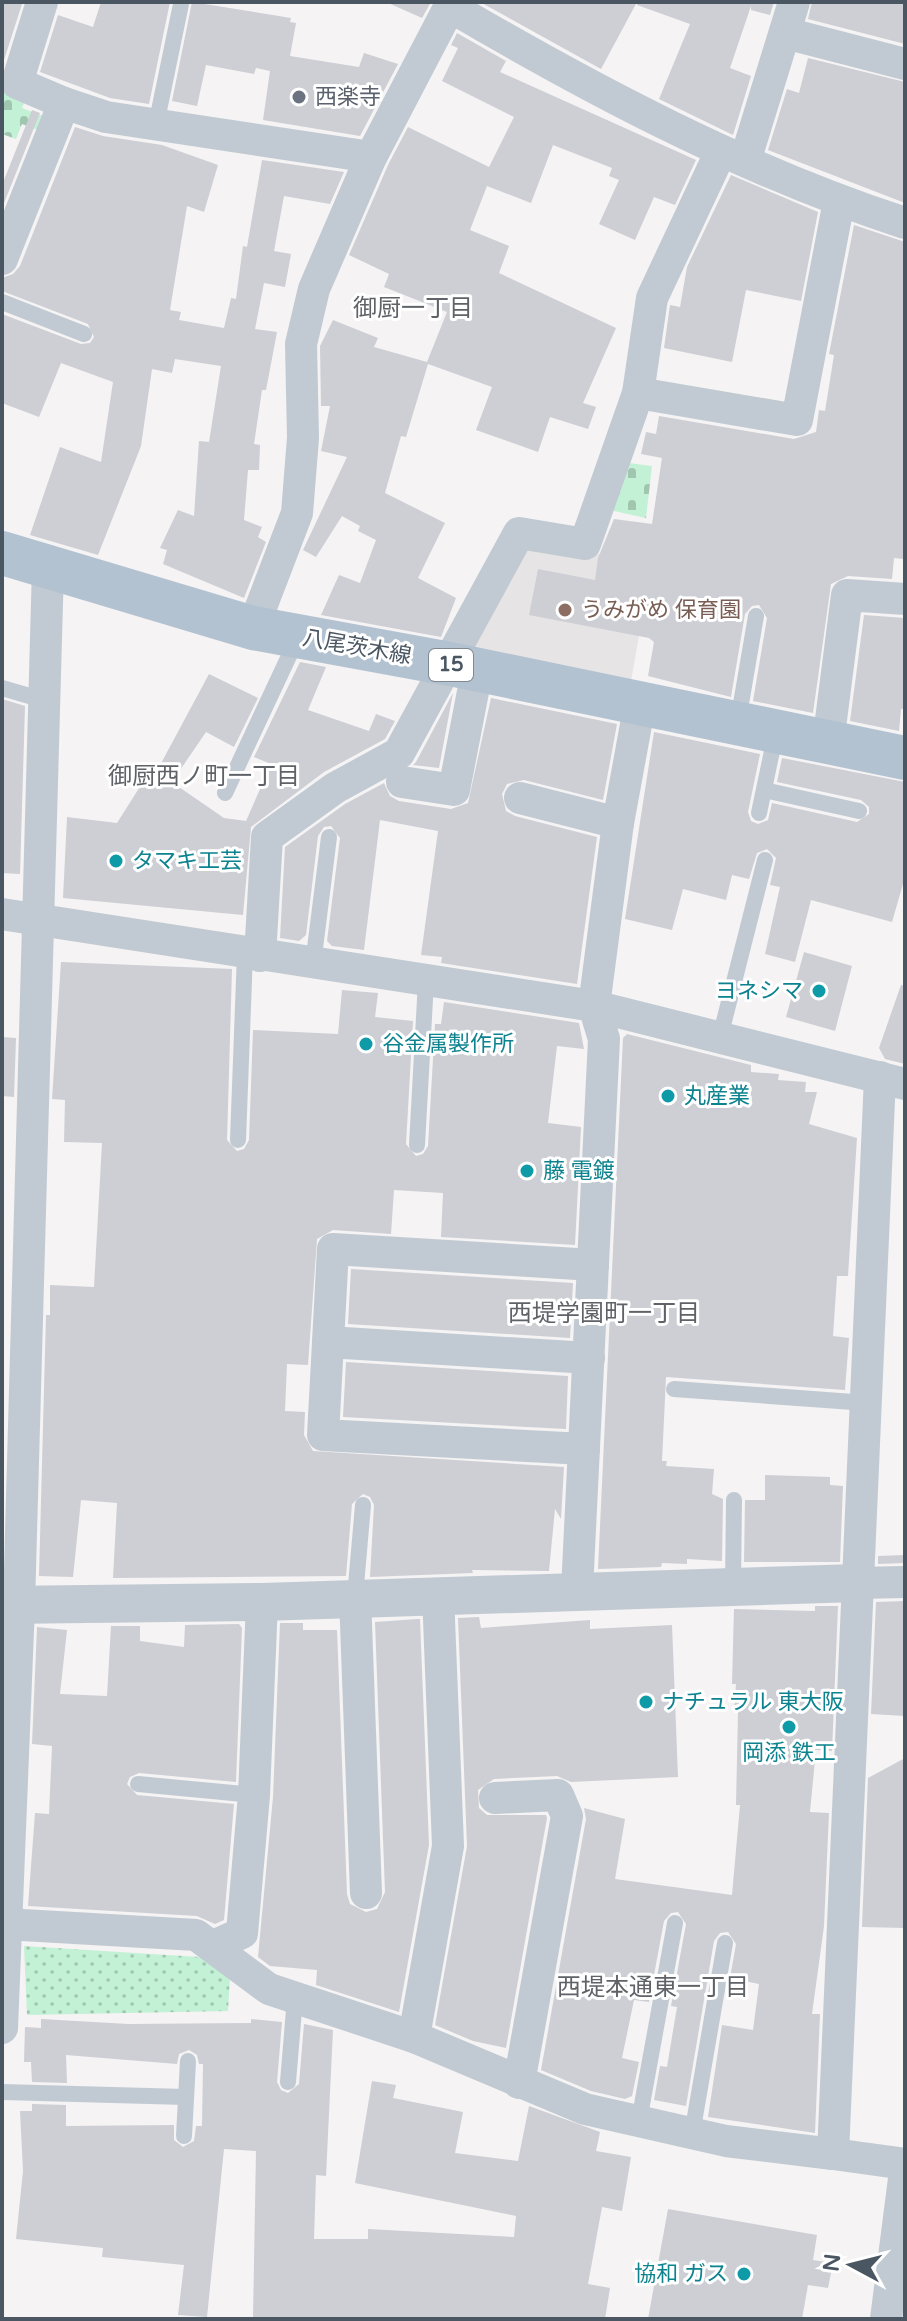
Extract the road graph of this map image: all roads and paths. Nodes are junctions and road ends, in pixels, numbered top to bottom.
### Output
1 (42, 2) edge
2 (794, 2) edge
3 (181, 4) dead end
4 (450, 4) edge
5 (785, 33) junction
6 (905, 64) edge
7 (9, 80) edge
8 (64, 103) junction
9 (156, 125) junction
10 (733, 156) junction
11 (371, 157) junction
12 (839, 201) junction
13 (905, 223) edge
14 (2, 259) edge
15 (2, 302) edge
16 (84, 334) dead end
17 (638, 393) junction
18 (2, 553) edge
19 (48, 567) junction
20 (905, 599) edge
21 (756, 616) dead end
22 (253, 628) junction
23 (298, 637) junction
24 (463, 668) junction
25 (2, 688) edge
26 (43, 700) junction
27 (640, 703) junction
28 (757, 728) junction
29 (828, 743) junction
30 (905, 758) edge
31 (402, 782) dead end
32 (764, 790) junction
33 (225, 793) dead end
34 (520, 798) dead end
35 (859, 811) dead end
36 (759, 813) dead end
37 (618, 823) junction
38 (329, 837) dead end
39 (765, 860) dead end
40 (2, 914) edge
41 (39, 920) junction
42 (253, 954) junction
43 (313, 964) junction
44 (426, 981) junction
45 (594, 1006) junction
46 (720, 1037) junction
47 (892, 1080) edge
48 (238, 1140) dead end
49 (417, 1145) dead end
50 (16, 1216) edge
51 (593, 1265) junction
52 (328, 1342) junction
53 (589, 1358) junction
54 (674, 1389) dead end
55 (867, 1403) junction
56 (584, 1449) junction
57 (734, 1500) dead end
58 (363, 1505) dead end
59 (905, 1582) edge
60 (857, 1583) junction
61 (733, 1586) junction
62 (577, 1590) junction
63 (438, 1594) junction
64 (355, 1597) junction
65 (262, 1602) junction
66 (11, 1605) edge
67 (138, 1784) dead end
68 (254, 1795) junction
69 (495, 1798) dead end
70 (366, 1893) dead end
71 (675, 1923) dead end
72 (5, 1924) junction
73 (725, 1943) dead end
74 (213, 1946) junction
75 (3, 1964) edge
76 (295, 1998) junction
77 (2, 2028) edge
78 (414, 2037) junction
79 (188, 2061) dead end
80 (288, 2082) dead end
81 (519, 2083) junction
82 (2, 2092) edge
83 (186, 2097) junction
84 (639, 2121) junction
85 (692, 2134) junction
86 (184, 2136) dead end
87 (833, 2154) junction
88 (905, 2164) edge
89 (905, 2171) edge
90 (886, 2319) edge

1 - 7 street
2 - 5 street
3 - 9 lane
4 - 10 street
4 - 11 street
5 - 6 street
5 - 10 street
7 - 8 street
8 - 9 street
8 - 14 street
9 - 11 street
10 - 12 street
10 - 17 street
11 - 22 street
12 - 13 street
12 - 17 street
15 - 16 lane
17 - 24 street
18 - 19 main road, 八尾茨木線 / 15
19 - 22 main road, 八尾茨木線 / 15
19 - 26 street
20 - 29 street
21 - 28 lane
22 - 23 main road, 八尾茨木線 / 15
23 - 24 main road, 八尾茨木線 / 15
23 - 33 lane
24 - 27 main road, 八尾茨木線 / 15
24 - 31 street
24 - 42 street
25 - 26 lane
26 - 41 street
27 - 28 main road, 八尾茨木線 / 15
27 - 37 street
28 - 29 main road, 八尾茨木線 / 15
28 - 32 lane
29 - 30 main road, 八尾茨木線 / 15
32 - 35 lane
32 - 36 lane
34 - 37 street
37 - 45 street
38 - 43 lane
39 - 46 lane
40 - 41 street
41 - 42 street
41 - 50 street
42 - 43 street
42 - 48 lane
43 - 44 street
44 - 45 street
44 - 49 lane
45 - 46 street
45 - 51 street
46 - 47 street
47 - 55 street
50 - 66 street
51 - 52 street
51 - 53 street
52 - 53 street
52 - 56 street
53 - 56 street
54 - 55 lane
55 - 60 street
56 - 62 street
57 - 61 lane
58 - 64 lane
59 - 60 street
60 - 61 street
60 - 87 street
61 - 62 street
62 - 63 street
63 - 64 street
63 - 78 street
64 - 65 street
64 - 70 street
65 - 66 street
65 - 68 street
66 - 72 street
67 - 68 lane
68 - 74 street
69 - 81 street
71 - 84 lane
72 - 74 street
72 - 75 street
73 - 85 lane
74 - 76 street
75 - 77 street
76 - 78 street
76 - 80 lane
78 - 81 street
79 - 83 lane
81 - 84 street
82 - 83 lane
83 - 86 lane
84 - 85 street
85 - 87 street
87 - 88 street
89 - 90 street

